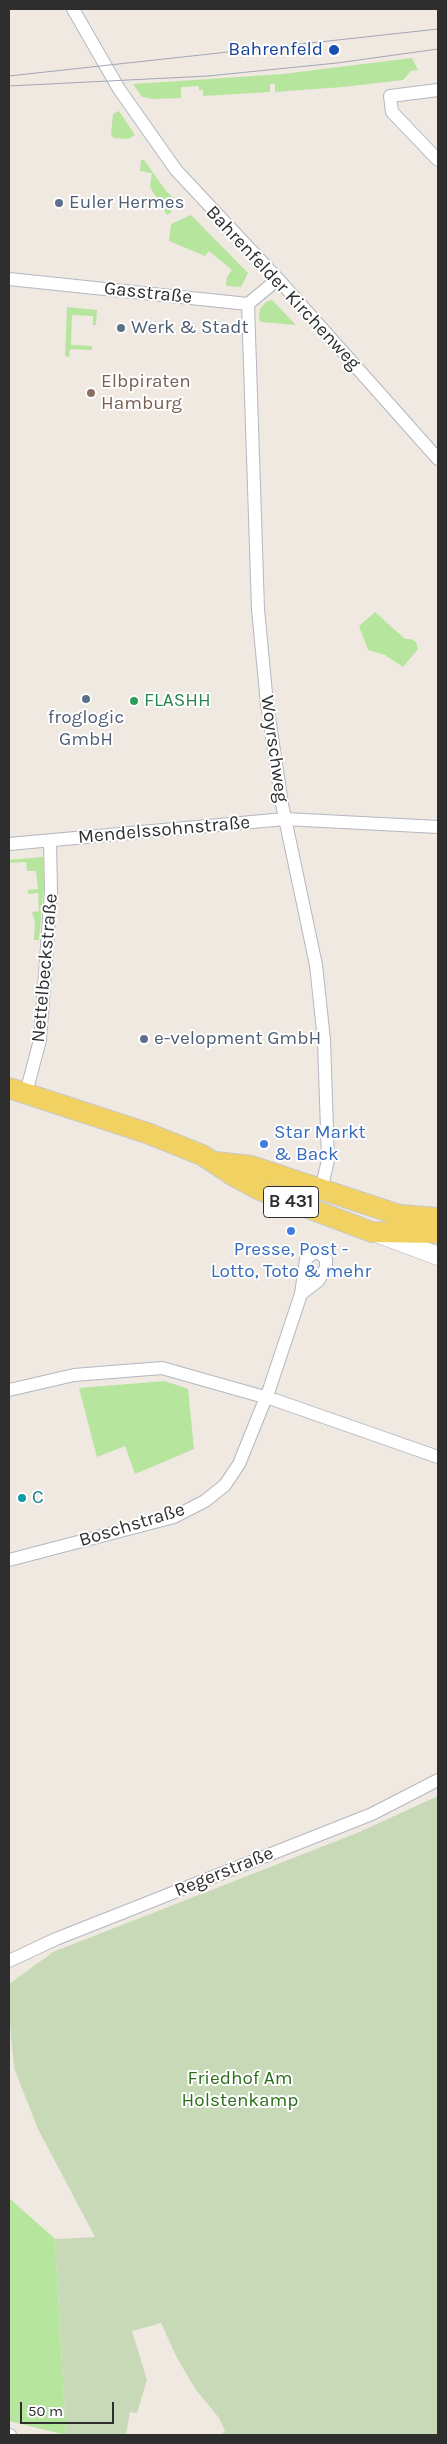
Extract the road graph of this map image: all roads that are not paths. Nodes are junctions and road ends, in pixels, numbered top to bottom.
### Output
1 (73, 9) edge
2 (438, 90) edge
3 (438, 160) edge
4 (9, 279) edge
5 (278, 279) junction
6 (248, 304) junction
7 (438, 459) edge
8 (285, 819) junction
9 (438, 827) edge
10 (50, 841) junction
11 (9, 844) edge
12 (18, 1091) edge
13 (215, 1162) junction
14 (321, 1190) junction
15 (413, 1217) junction
16 (438, 1218) edge
17 (372, 1232) junction
18 (438, 1232) edge
19 (438, 1256) edge
20 (301, 1294) dead end
21 (9, 1390) edge
22 (266, 1398) junction
23 (438, 1457) edge
24 (9, 1560) edge
25 (438, 1780) edge
26 (9, 1961) edge

1 - 5 street, Bahrenfelder Kirchenweg
2 - 3 street
4 - 6 street, Gasstraße
5 - 6 street
5 - 7 street, Bahrenfelder Kirchenweg
6 - 8 street, Woyrschweg
8 - 9 street, Mendelssohnstraße
8 - 10 street, Mendelssohnstraße
8 - 14 street, Woyrschweg
10 - 11 street, Mendelssohnstraße
10 - 12 street, Nettelbeckstraße
12 - 13 main road, B 431
13 - 14 main road, B 431
13 - 17 main road, B 431
14 - 15 main road, B 431
15 - 16 main road, B 431
15 - 18 main road
17 - 18 main road, B 431
17 - 19 main road
20 - 22 street, Boschstraße
21 - 22 street
22 - 23 street
22 - 24 street, Boschstraße
25 - 26 street, Regerstraße

